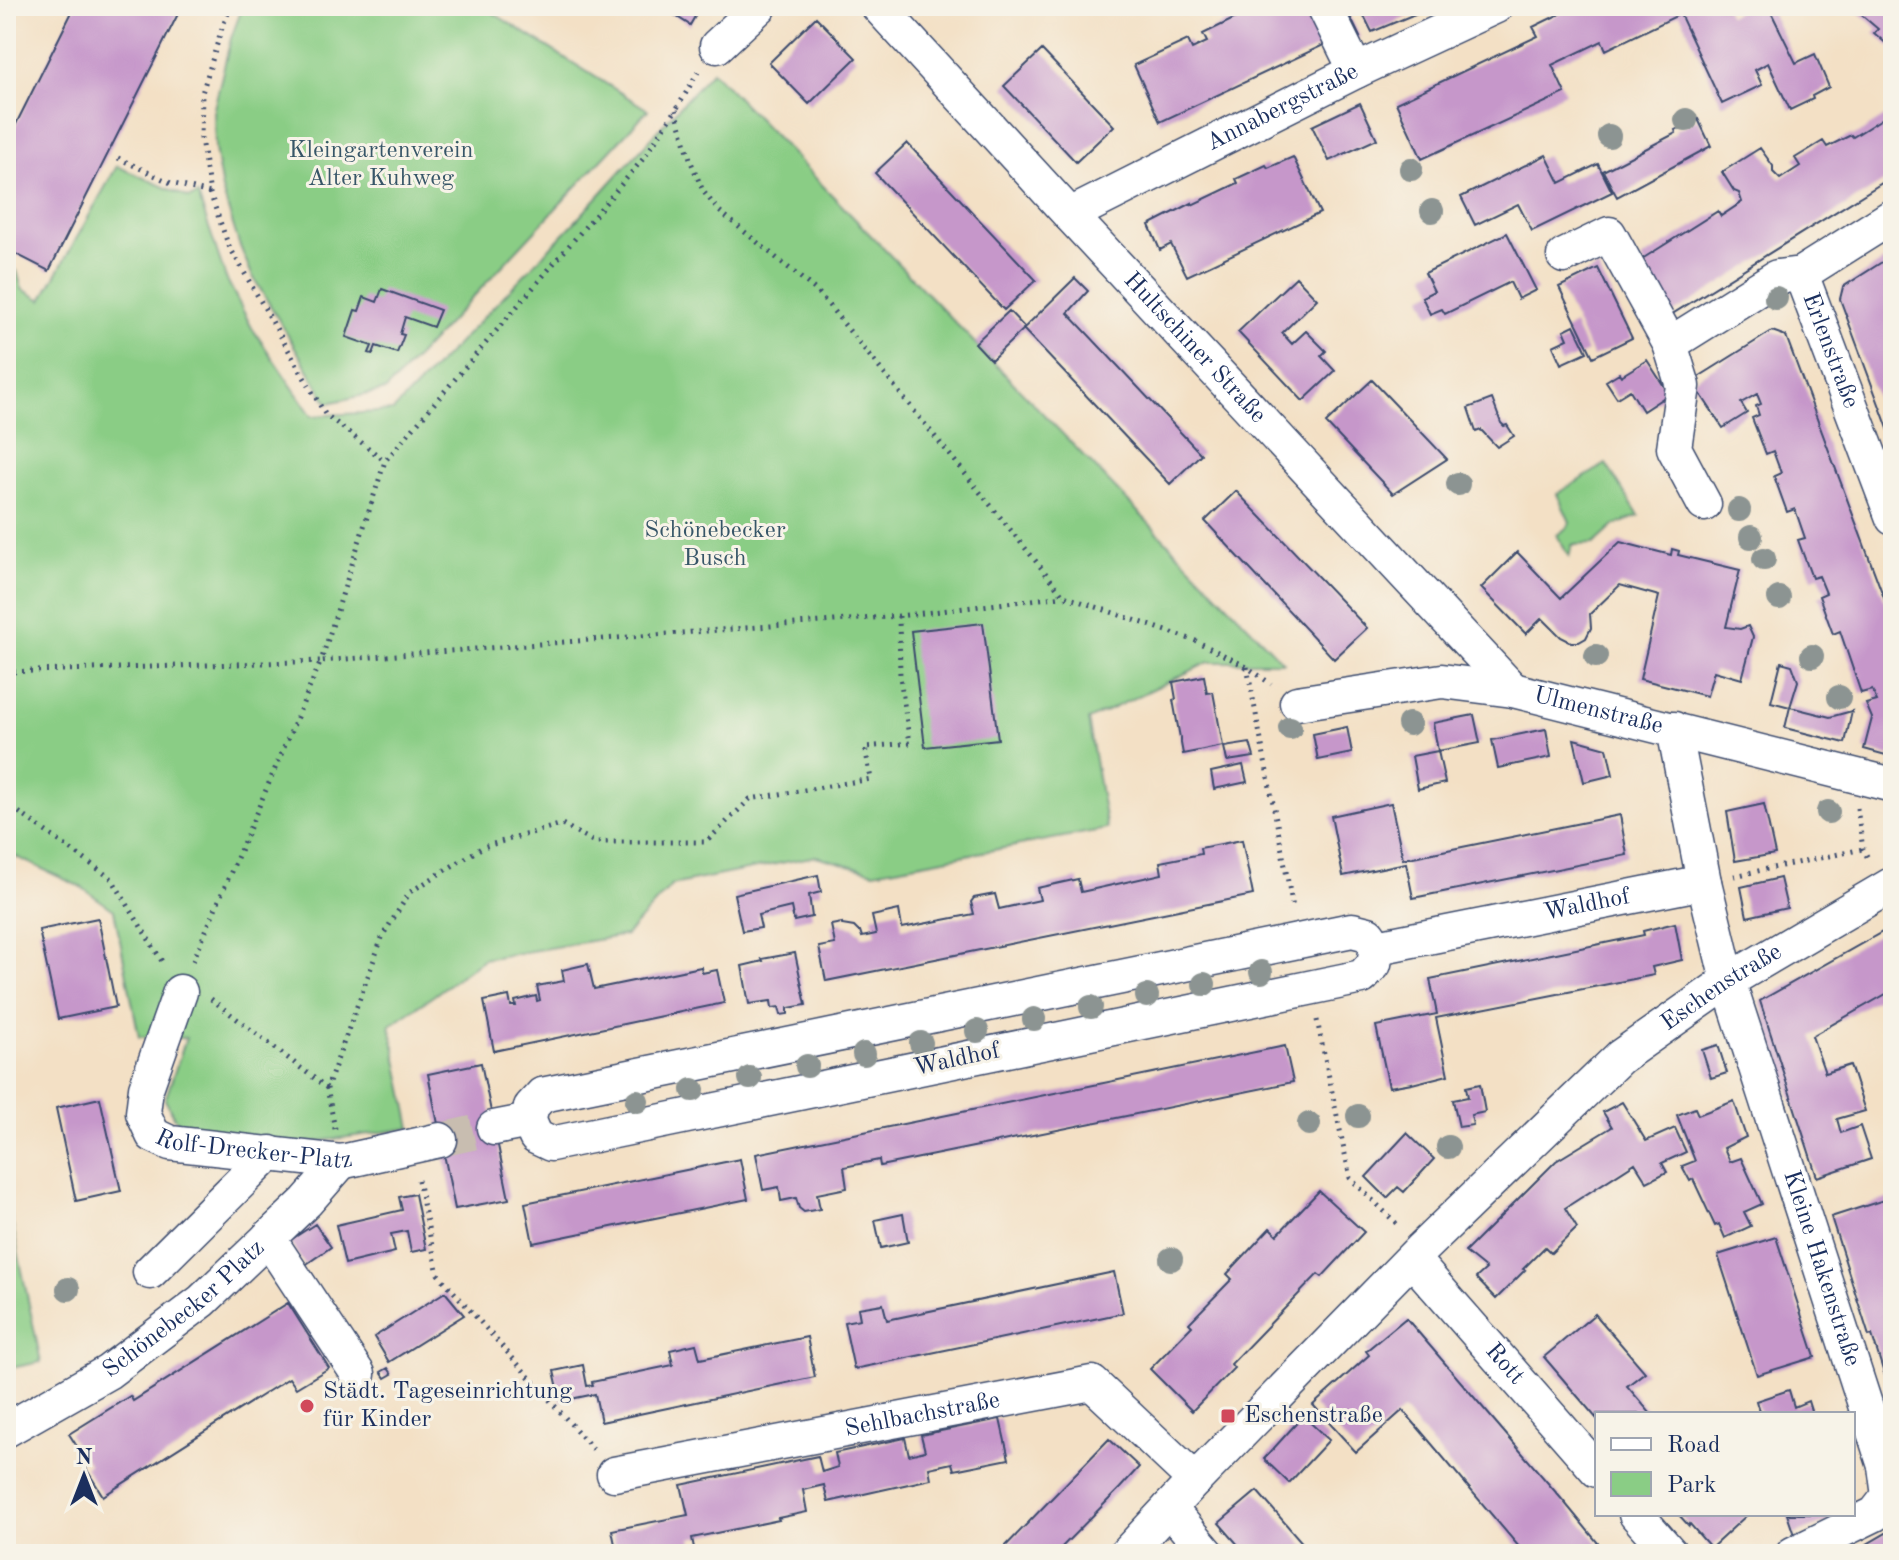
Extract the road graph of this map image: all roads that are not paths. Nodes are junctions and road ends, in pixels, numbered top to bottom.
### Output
1 (760, 6) edge
2 (878, 6) edge
3 (1324, 6) edge
4 (1496, 6) edge
5 (717, 46) road end
6 (1356, 71) junction
7 (1070, 215) junction
8 (1893, 216) edge
9 (1564, 256) dead end
10 (1801, 274) junction
11 (1670, 344) junction
12 (1704, 504) dead end
13 (1893, 518) edge
14 (1513, 690) junction
15 (1297, 703) road end
16 (1674, 729) junction
17 (1893, 785) edge
18 (1704, 882) junction
19 (1893, 884) edge
20 (1377, 947) junction
21 (1728, 981) junction
22 (180, 992) road end
23 (529, 1121) junction
24 (494, 1128) tunnel mouth
25 (425, 1143) tunnel mouth
26 (270, 1153) junction
27 (341, 1162) junction
28 (268, 1238) junction
29 (1417, 1254) junction
30 (150, 1272) dead end
31 (358, 1374) dead end
32 (6, 1430) edge
33 (1595, 1468) edge
34 (614, 1474) road end
35 (1195, 1480) junction
36 (1169, 1508) junction
37 (1638, 1516) edge
38 (1126, 1554) edge
39 (1208, 1554) edge
40 (1671, 1554) edge
41 (1793, 1554) edge

1 - 5 street
2 - 7 street, Hultschiner Straße
3 - 6 street
4 - 6 street, Annabergstraße
6 - 7 street, Annabergstraße
7 - 14 street, Hultschiner Straße
8 - 10 street
9 - 11 street
10 - 11 street
10 - 13 street, Erlenstraße
11 - 12 street
14 - 15 street, Ulmenstraße
14 - 16 street, Ulmenstraße
16 - 17 street, Ulmenstraße
16 - 18 street
18 - 20 street, Waldhof
18 - 21 street
19 - 21 street, Eschenstraße
20 - 23 street, Waldhof
20 - 23 street, Waldhof
21 - 29 street, Eschenstraße
21 - 41 street, Kleine Hakenstraße
22 - 26 street, Rolf-Drecker-Platz
23 - 24 street
25 - 27 street, Rolf-Drecker-Platz
26 - 27 street, Rolf-Drecker-Platz
26 - 30 street
27 - 28 street, Schönebecker Platz
28 - 31 street
28 - 32 street, Schönebecker Platz
29 - 33 street, Rott
29 - 35 street, Eschenstraße
34 - 35 street, Sehlbachstraße
35 - 36 street, Eschenstraße
36 - 38 street, Eschenstraße
36 - 39 street
37 - 40 street

